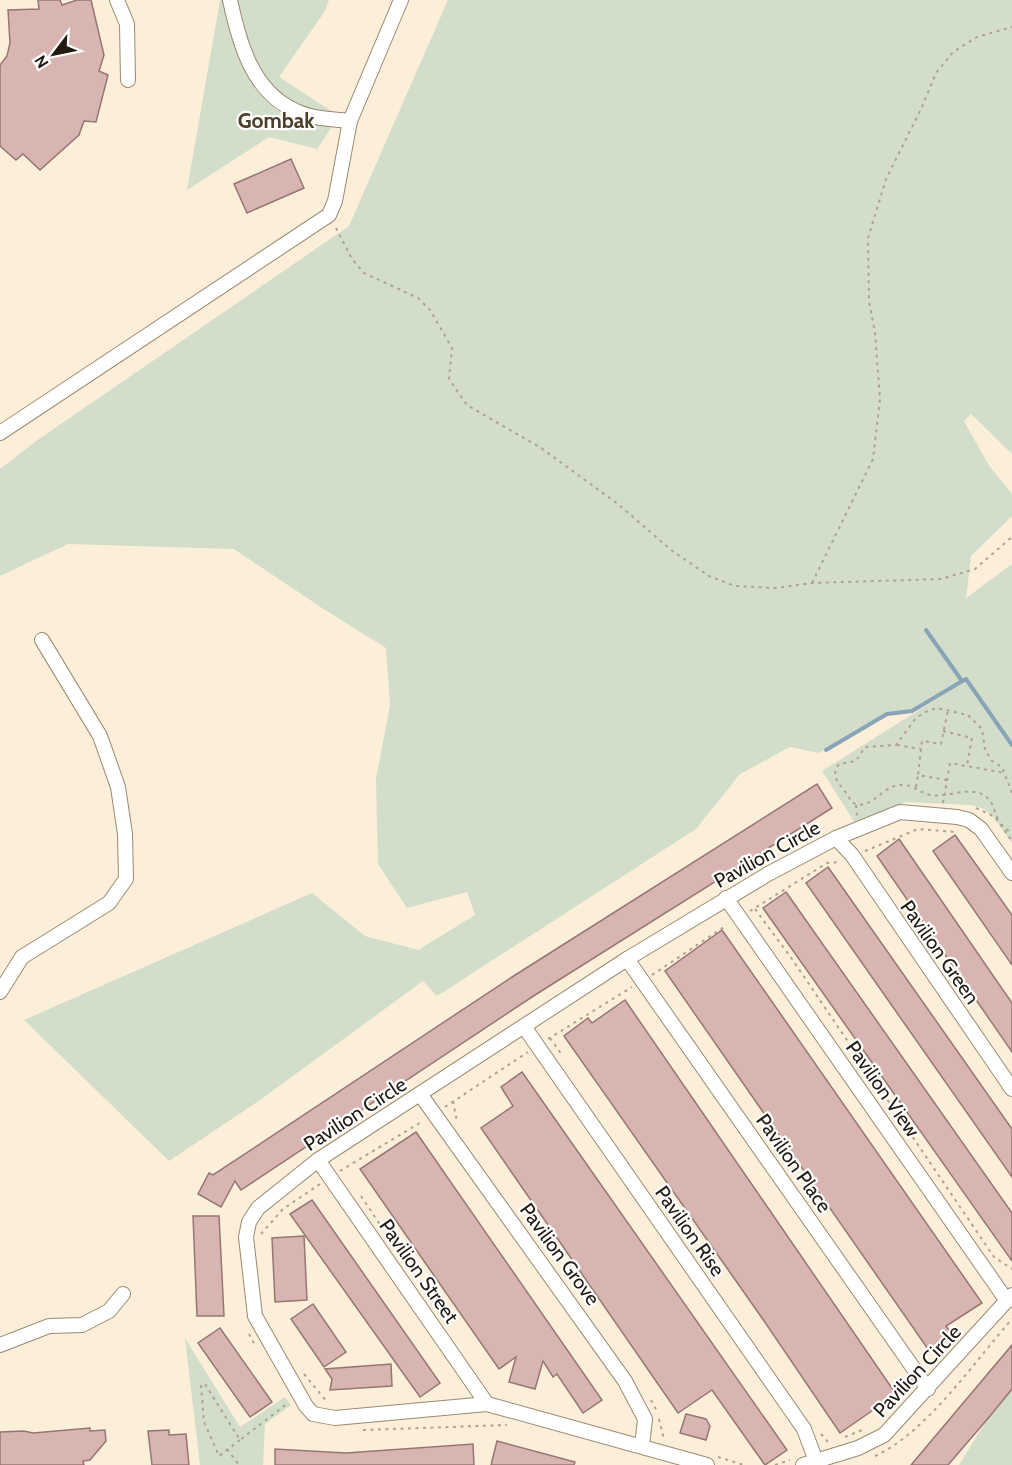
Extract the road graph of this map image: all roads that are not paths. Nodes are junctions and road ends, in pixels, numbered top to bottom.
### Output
1 (117, 0) edge
2 (230, 0) edge
3 (401, 0) edge
4 (128, 80) dead end
5 (350, 121) junction
6 (0, 433) edge
7 (42, 640) dead end
8 (836, 838) junction
9 (1012, 873) edge
10 (726, 898) junction
11 (627, 959) junction
12 (0, 992) edge
13 (525, 1028) junction
14 (1012, 1089) edge
15 (420, 1094) junction
16 (318, 1160) junction
17 (123, 1294) dead end
18 (1010, 1298) edge
19 (0, 1345) edge
20 (928, 1389) junction
21 (487, 1404) junction
22 (643, 1441) junction
23 (810, 1458) edge
24 (711, 1461) edge

1 - 4 street
2 - 5 street
3 - 5 street
5 - 6 street
7 - 12 street
8 - 9 street, Pavilion Circle
8 - 10 street, Pavilion Circle
8 - 14 street, Pavilion Green
10 - 11 street, Pavilion Circle
10 - 18 street, Pavilion View
11 - 13 street, Pavilion Circle
11 - 20 street, Pavilion Place
13 - 15 street, Pavilion Circle
13 - 23 street, Pavilion Rise
15 - 16 street, Pavilion Circle
15 - 22 street, Pavilion Grove
16 - 21 street, Pavilion Street
16 - 21 street, Pavilion Circle
17 - 19 street
18 - 20 street, Pavilion Circle
20 - 23 street, Pavilion Circle
21 - 22 street, Pavilion Circle
22 - 24 street, Pavilion Circle

